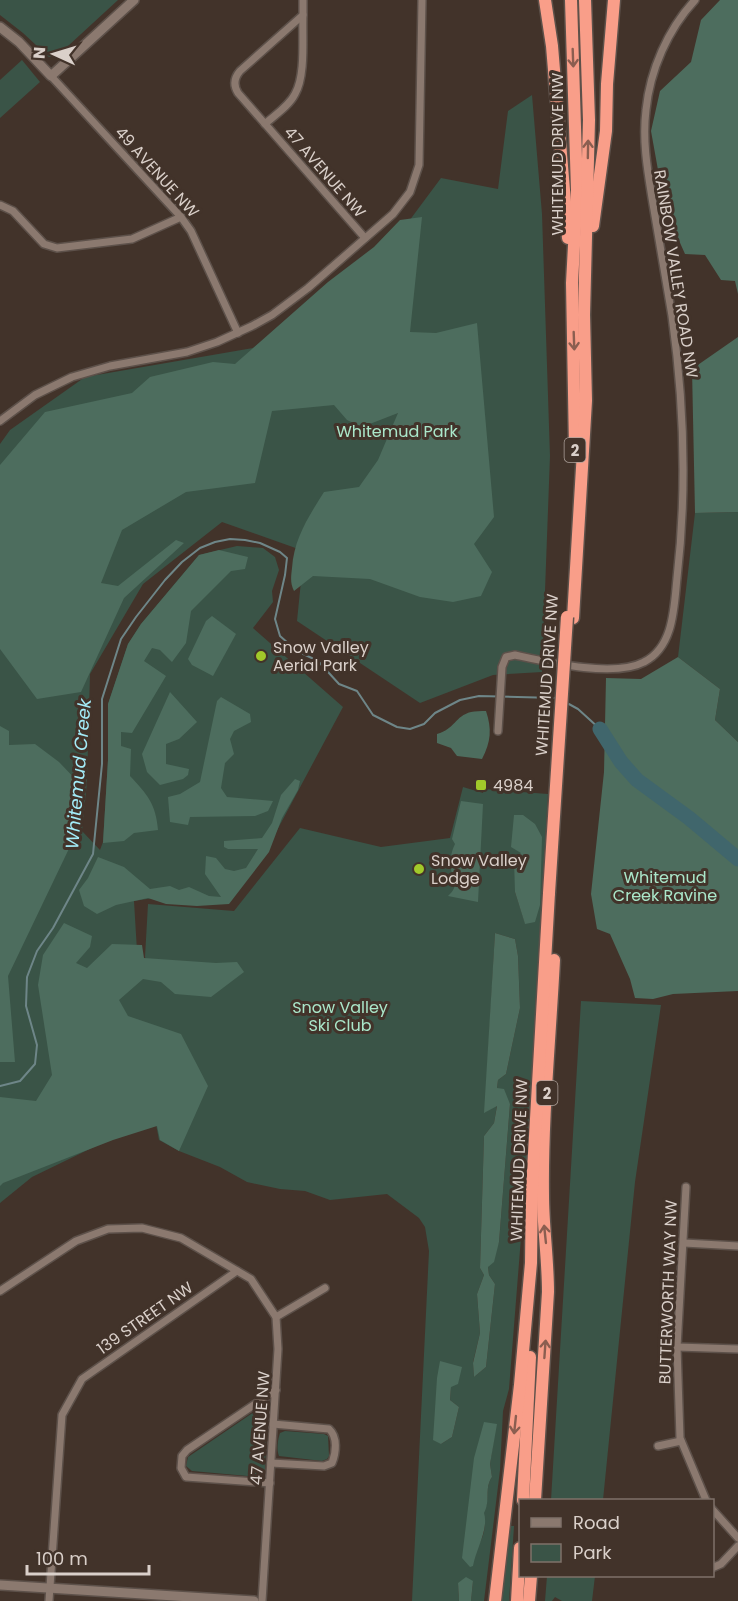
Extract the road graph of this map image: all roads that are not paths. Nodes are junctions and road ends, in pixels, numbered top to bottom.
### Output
1 (134, 0) edge
2 (303, 0) edge
3 (422, 0) edge
4 (545, 0) edge
5 (571, 0) edge
6 (585, 0) edge
7 (614, 0) edge
8 (695, 0) edge
9 (303, 15) junction
10 (0, 27) edge
11 (51, 76) junction
12 (265, 124) junction
13 (0, 205) edge
14 (181, 218) junction
15 (365, 238) junction
16 (572, 283) junction
17 (585, 292) junction
18 (238, 333) junction
19 (0, 421) edge
20 (570, 618) junction
21 (498, 732) dead end
22 (553, 894) junction
23 (686, 1187) dead end
24 (684, 1243) junction
25 (738, 1246) edge
26 (531, 1263) junction
27 (237, 1271) junction
28 (324, 1288) dead end
29 (0, 1291) edge
30 (276, 1317) junction
31 (677, 1347) junction
32 (738, 1349) edge
33 (276, 1390) junction
34 (273, 1424) junction
35 (681, 1441) junction
36 (658, 1446) dead end
37 (271, 1463) junction
38 (270, 1483) junction
39 (536, 1498) edge
40 (523, 1499) edge
41 (706, 1499) edge
42 (714, 1511) edge
43 (738, 1538) edge
44 (738, 1546) edge
45 (519, 1566) edge
46 (714, 1567) edge
47 (531, 1577) edge
48 (538, 1577) edge
49 (0, 1585) edge
50 (50, 1588) junction
51 (49, 1601) edge
52 (254, 1601) edge
53 (262, 1601) edge
54 (495, 1601) edge
55 (517, 1601) edge
56 (529, 1601) edge
57 (538, 1601) edge

1 - 11 street
2 - 9 street, 47 AVENUE NW
3 - 15 street
4 - 16 highway
5 -> 16 highway, WHITEMUD DRIVE NW / 2
17 -> 6 highway, WHITEMUD DRIVE NW / 2
7 - 17 highway
8 - 21 street, RAINBOW VALLEY ROAD NW
9 - 12 street, 47 AVENUE NW
9 - 12 street, 47 AVENUE NW
10 - 11 street
11 - 14 street, 49 AVENUE NW
12 - 15 street, 47 AVENUE NW
13 - 14 street
14 - 18 street, 49 AVENUE NW
15 - 18 street
16 -> 20 highway, WHITEMUD DRIVE NW / 2
17 - 20 highway, WHITEMUD DRIVE NW / 2
18 - 19 street
20 - 22 highway, WHITEMUD DRIVE NW / 2, bridge
22 - 26 highway, WHITEMUD DRIVE NW / 2
39 -> 22 highway, WHITEMUD DRIVE NW / 2
23 - 24 street, BUTTERWORTH WAY NW
24 - 25 street
24 - 31 street, BUTTERWORTH WAY NW
26 - 40 highway
26 -> 54 highway, WHITEMUD DRIVE NW / 2
27 - 29 street, 47 AVENUE NW
27 - 30 street, 47 AVENUE NW
27 - 50 street, 139 STREET NW
28 - 30 street
30 - 33 street, 47 AVENUE NW
31 - 32 street
31 - 35 street, BUTTERWORTH WAY NW
33 - 34 street, 47 AVENUE NW
33 - 38 street
34 - 37 street, 47 AVENUE NW
34 - 37 street
35 - 36 street
35 - 41 street, BUTTERWORTH WAY NW
37 - 38 street, 47 AVENUE NW
38 - 53 street, 47 AVENUE NW
42 - 43 street
44 - 46 street
45 - 55 highway
47 - 56 highway
48 - 57 highway
49 - 50 street
50 - 51 street
50 - 52 street

